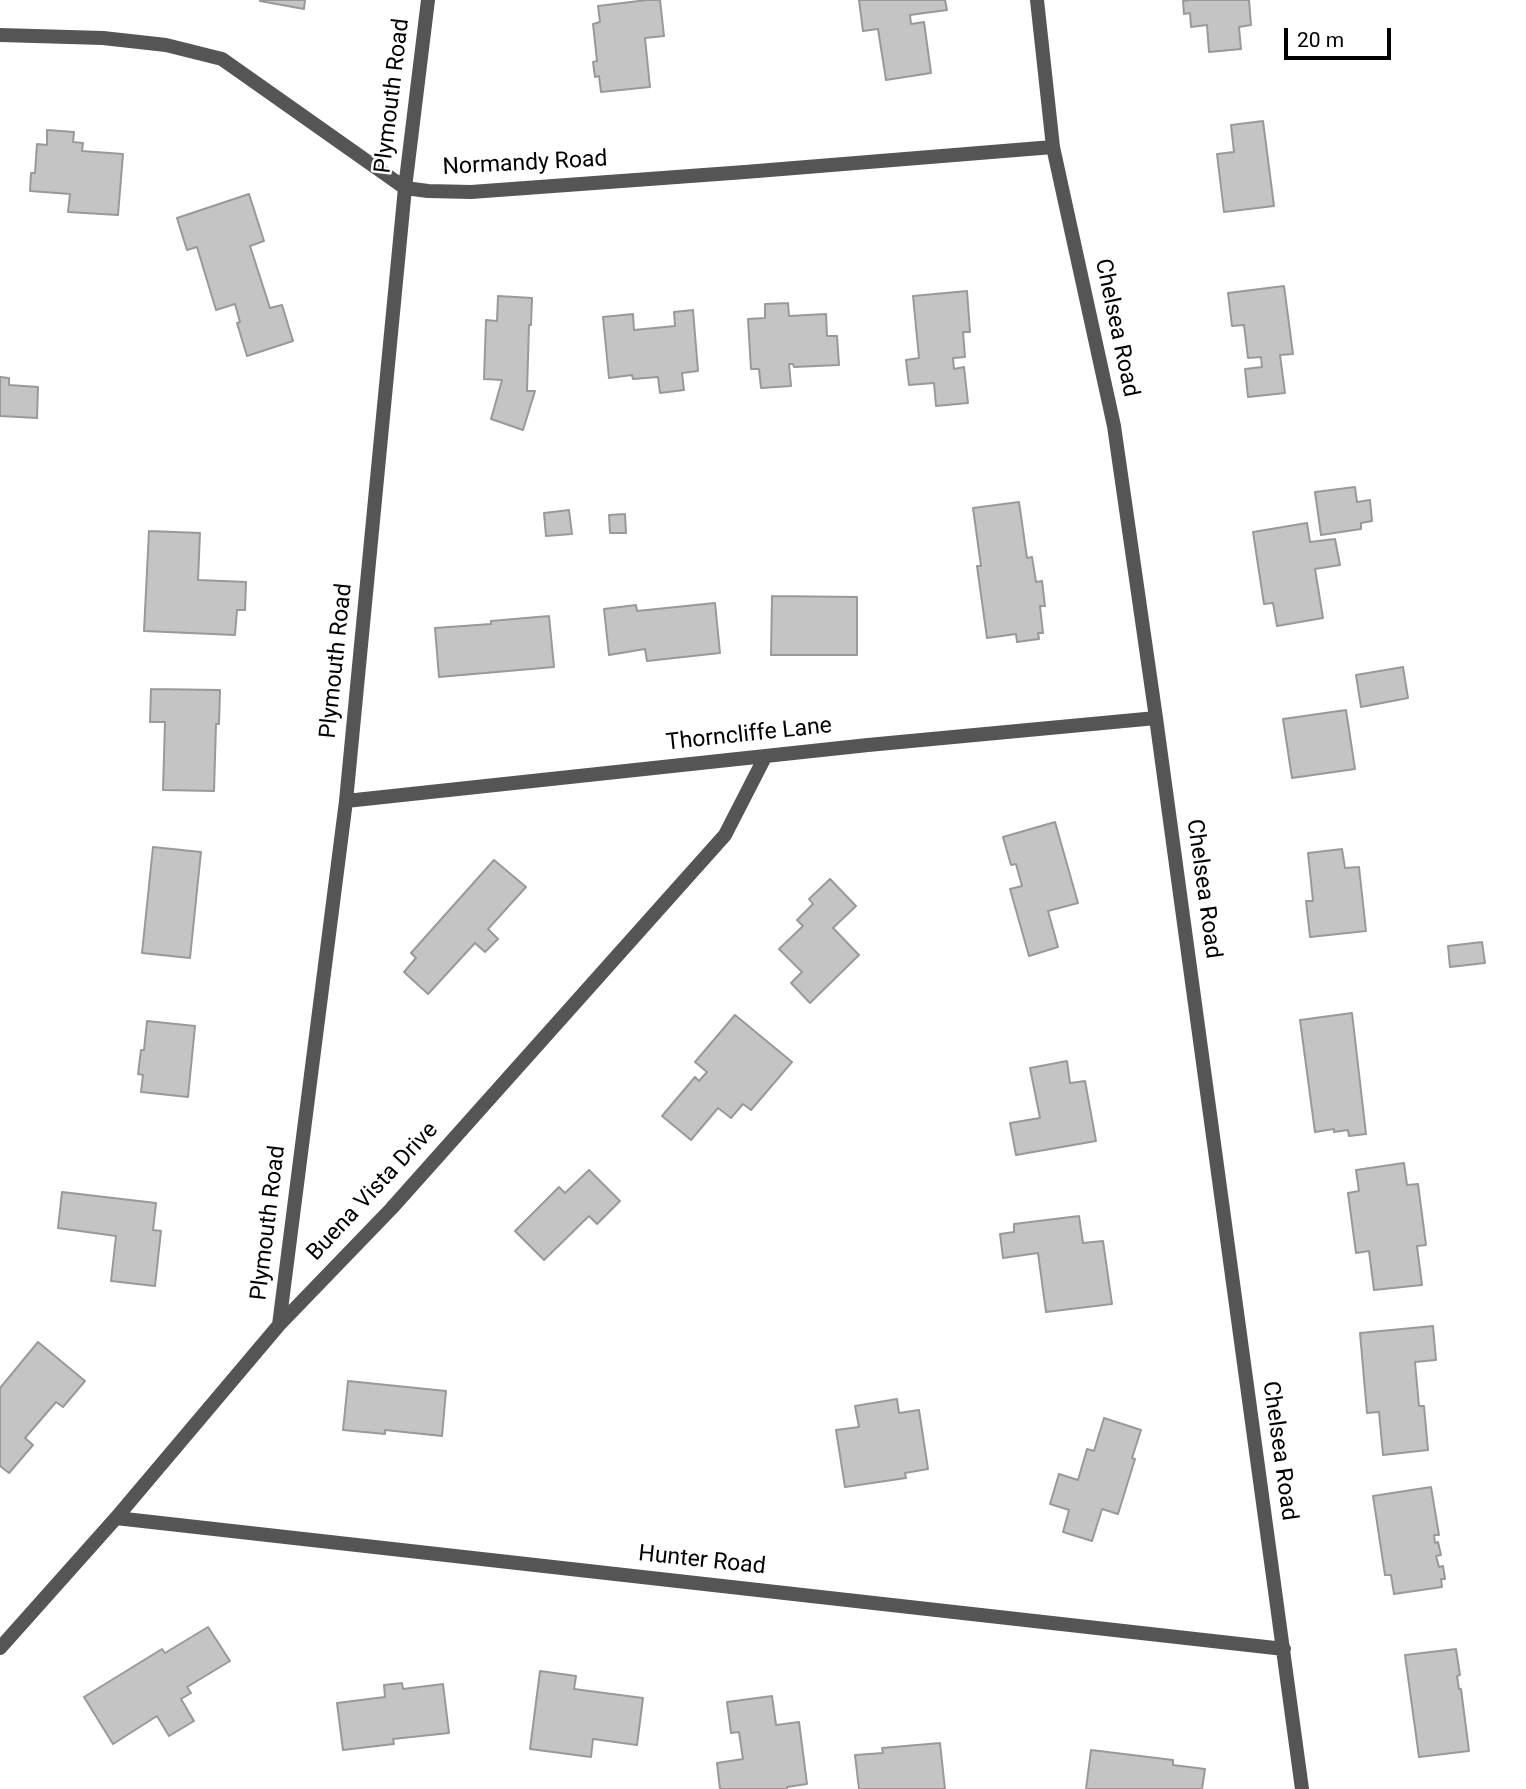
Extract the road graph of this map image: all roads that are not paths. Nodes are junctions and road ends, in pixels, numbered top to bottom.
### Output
1 (428, 0) edge
2 (1037, 0) edge
3 (0, 35) edge
4 (1053, 147) junction
5 (405, 188) junction
6 (1156, 718) junction
7 (765, 757) junction
8 (346, 802) junction
9 (279, 1325) junction
10 (116, 1518) junction
11 (0, 1648) edge
12 (1284, 1649) junction
13 (1302, 1789) edge

1 - 5 street, Plymouth Road
2 - 4 street, Chelsea Road
3 - 5 street, Normandy Road
4 - 5 street, Normandy Road
4 - 6 street, Chelsea Road
5 - 8 street, Plymouth Road
6 - 7 street, Thorncliffe Lane
6 - 12 street, Chelsea Road
7 - 8 street, Thorncliffe Lane
7 - 9 street, Buena Vista Drive
8 - 9 street, Plymouth Road
9 - 10 street, Buena Vista Drive
10 - 11 street, Buena Vista Drive
10 - 12 street, Hunter Road
12 - 13 street, Chelsea Road

